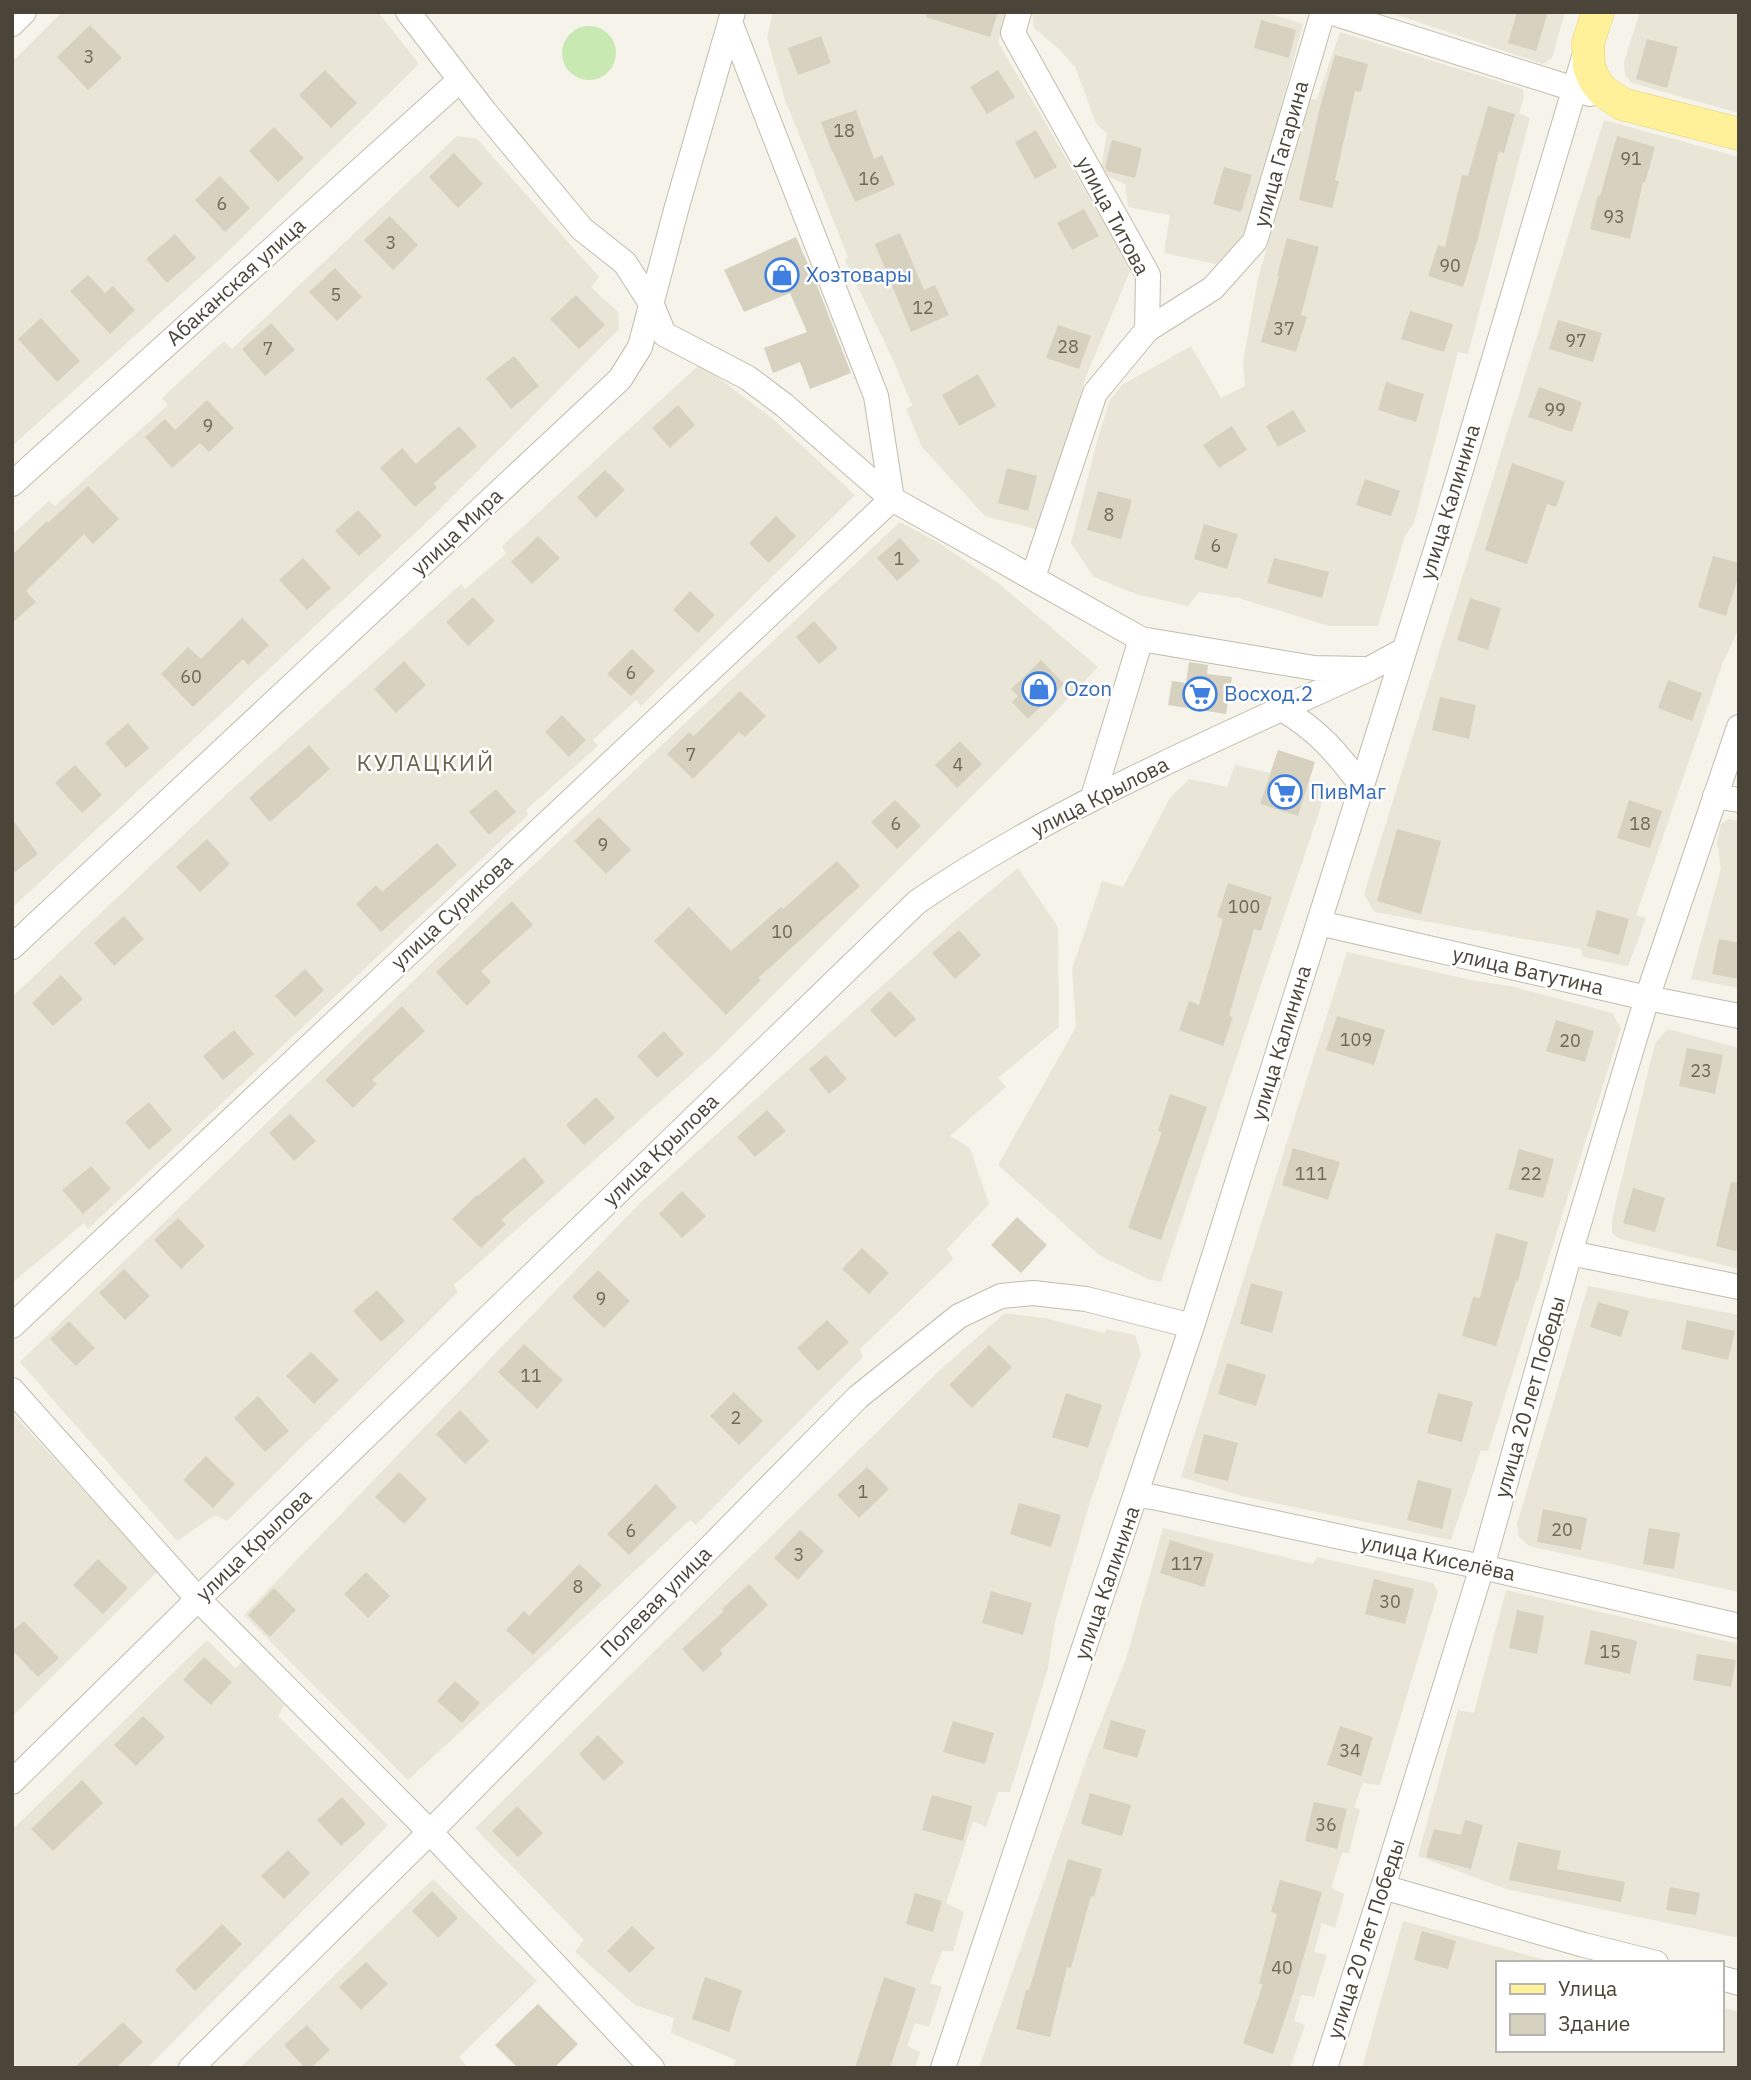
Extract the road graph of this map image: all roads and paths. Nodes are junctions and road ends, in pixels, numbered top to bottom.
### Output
1 (24, 12) edge
2 (408, 12) edge
3 (1019, 12) edge
4 (1323, 12) edge
5 (1330, 12) edge
6 (1598, 12) edge
7 (732, 17) edge
8 (12, 24) edge
9 (1588, 43) junction
10 (460, 80) junction
11 (1574, 89) junction
12 (1622, 104) junction
13 (1739, 134) edge
14 (652, 305) junction
15 (1147, 330) junction
16 (12, 484) edge
17 (892, 499) junction
18 (1033, 577) junction
19 (1141, 639) junction
20 (1404, 650) junction
21 (1369, 669) junction
22 (1282, 709) junction
23 (1739, 727) edge
24 (1362, 786) junction
25 (1093, 797) junction
26 (1727, 798) edge
27 (1319, 923) junction
28 (12, 947) edge
29 (1647, 998) junction
30 (1739, 1016) edge
31 (1570, 1253) junction
32 (1739, 1287) edge
33 (12, 1326) edge
34 (1192, 1326) junction
35 (12, 1390) edge
36 (1137, 1495) junction
37 (1482, 1567) junction
38 (198, 1599) junction
39 (1739, 1626) edge
40 (12, 1782) edge
41 (430, 1832) junction
42 (1383, 1887) junction
43 (1648, 1961) edge
44 (191, 2068) edge
45 (652, 2068) edge
46 (943, 2068) edge
47 (1325, 2068) edge

1 - 8 street
2 - 10 street
3 - 15 street, улица Титова
4 - 15 street, улица Гагарина
5 - 11 street
6 - 9 main road, улица Калинина
7 - 14 street, улица Мира
7 - 17 street
9 - 11 street, улица Калинина
9 - 12 main road
10 - 14 street
10 - 16 street, Абаканская улица
11 - 12 street
11 - 20 street, улица Калинина
12 - 13 main road
14 - 17 street
14 - 28 street, улица Мира
15 - 18 street
17 - 18 street
17 - 33 street, улица Сурикова
18 - 19 street
19 - 21 street
19 - 25 street
20 - 21 street, улица Крылова
20 - 24 street, улица Калинина
21 - 22 street, улица Крылова
22 - 24 street
22 - 25 street, улица Крылова
23 - 26 street, улица 20 лет Победы
24 - 27 street, улица Калинина
25 - 38 street, улица Крылова
26 - 29 street, улица 20 лет Победы
27 - 29 street, улица Ватутина
27 - 34 street, улица Калинина
29 - 30 street, улица Ватутина
29 - 31 street, улица 20 лет Победы
31 - 32 street
31 - 37 street, улица 20 лет Победы
34 - 36 street, улица Калинина
34 - 41 street, Полевая улица
35 - 38 street
36 - 37 street, улица Киселёва
36 - 46 street, улица Калинина
37 - 39 street, улица Киселёва
37 - 42 street, улица 20 лет Победы
38 - 40 street, улица Крылова
38 - 41 street
41 - 44 street, Полевая улица
41 - 45 street
42 - 43 street
42 - 47 street, улица 20 лет Победы

